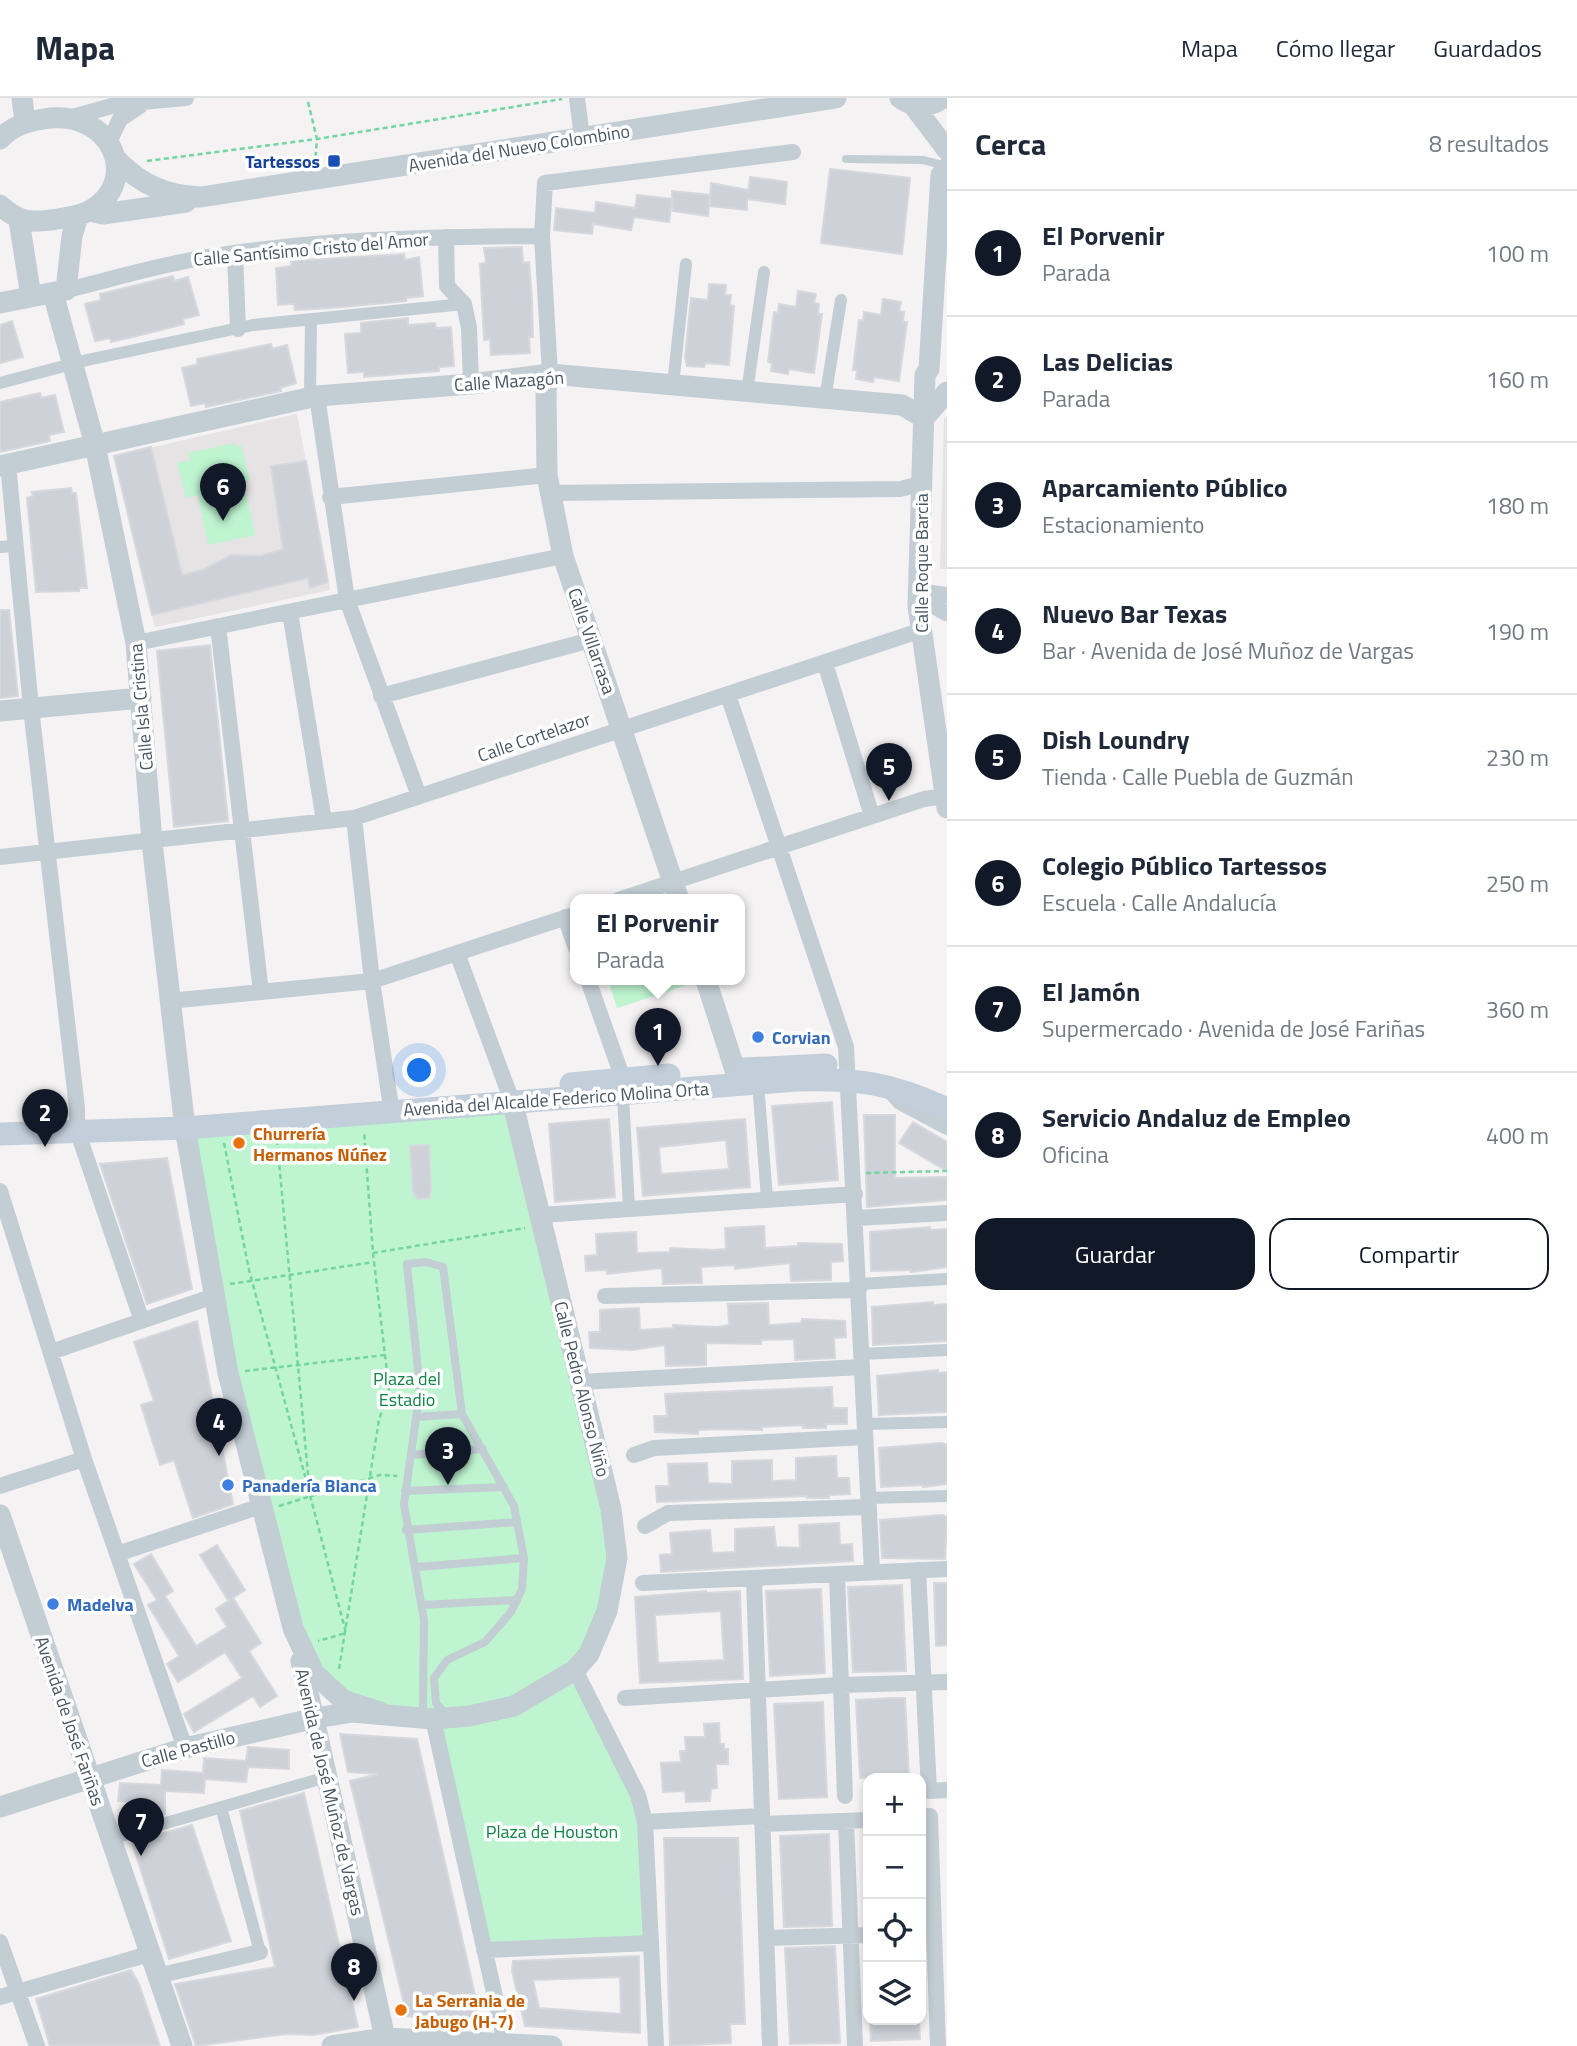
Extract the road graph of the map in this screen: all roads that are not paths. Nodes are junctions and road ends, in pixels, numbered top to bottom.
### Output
1 (22, 98) edge
2 (186, 98) edge
3 (577, 98) edge
4 (836, 98) edge
5 (907, 102) edge
6 (141, 105) junction
7 (732, 106) edge
8 (942, 107) edge
9 (47, 108) edge
10 (72, 117) junction
11 (25, 122) junction
12 (582, 138) junction
13 (0, 139) edge
14 (112, 150) junction
15 (947, 150) edge
16 (793, 152) dead end
17 (846, 159) dead end
18 (947, 167) edge
19 (201, 197) junction
20 (84, 213) junction
21 (7, 214) edge
22 (542, 236) junction
23 (446, 237) junction
24 (235, 253) junction
25 (686, 264) dead end
26 (764, 272) dead end
27 (60, 291) junction
28 (31, 297) junction
29 (841, 300) dead end
30 (0, 303) edge
31 (464, 304) junction
32 (311, 320) junction
33 (238, 328) junction
34 (73, 364) junction
35 (550, 374) junction
36 (938, 374) edge
37 (0, 383) edge
38 (471, 384) junction
39 (673, 385) junction
40 (747, 392) junction
41 (313, 396) junction
42 (825, 399) junction
43 (936, 405) edge
44 (95, 445) junction
45 (4, 465) edge
46 (549, 484) junction
47 (921, 484) junction
48 (330, 497) junction
49 (8, 547) edge
50 (562, 556) junction
51 (947, 595) edge
52 (918, 598) junction
53 (348, 600) junction
54 (290, 612) junction
55 (947, 615) edge
56 (218, 626) junction
57 (919, 631) junction
58 (591, 640) junction
59 (136, 643) junction
60 (825, 663) junction
61 (728, 695) junction
62 (381, 696) junction
63 (141, 698) junction
64 (32, 708) junction
65 (0, 711) edge
66 (622, 728) junction
67 (419, 796) junction
68 (946, 802) edge
69 (872, 816) junction
70 (354, 818) junction
71 (324, 821) junction
72 (243, 831) junction
73 (152, 842) junction
74 (781, 846) junction
75 (48, 852) junction
76 (0, 857) edge
77 (676, 891) edge
78 (657, 894) edge
79 (570, 916) edge
80 (457, 953) junction
81 (372, 981) junction
82 (590, 985) edge
83 (708, 985) edge
84 (261, 992) junction
85 (169, 1001) junction
86 (735, 1070) junction
87 (849, 1072) junction
88 (758, 1083) junction
89 (886, 1086) junction
90 (623, 1087) junction
91 (947, 1095) edge
92 (511, 1097) junction
93 (390, 1100) junction
94 (947, 1109) edge
95 (184, 1122) junction
96 (947, 1127) edge
97 (77, 1130) junction
98 (0, 1134) edge
99 (0, 1191) edge
100 (855, 1194) junction
101 (767, 1199) junction
102 (629, 1209) junction
103 (947, 1213) edge
104 (856, 1218) junction
105 (534, 1221) junction
106 (947, 1279) edge
107 (859, 1287) junction
108 (220, 1290) junction
109 (605, 1296) dead end
110 (142, 1321) junction
111 (947, 1350) edge
112 (51, 1352) junction
113 (862, 1360) junction
114 (580, 1381) junction
115 (462, 1414) junction
116 (416, 1417) junction
117 (947, 1422) edge
118 (865, 1431) junction
119 (483, 1449) junction
120 (411, 1455) junction
121 (634, 1455) dead end
122 (84, 1459) junction
123 (0, 1486) edge
124 (504, 1487) junction
125 (405, 1491) junction
126 (947, 1496) edge
127 (868, 1502) junction
128 (268, 1506) junction
129 (0, 1515) edge
130 (517, 1522) junction
131 (645, 1526) dead end
132 (407, 1530) junction
133 (117, 1554) junction
134 (524, 1558) junction
135 (417, 1567) junction
136 (947, 1569) edge
137 (918, 1570) junction
138 (872, 1573) junction
139 (837, 1575) junction
140 (754, 1578) junction
141 (643, 1583) dead end
142 (517, 1600) junction
143 (422, 1605) junction
144 (293, 1628) junction
145 (575, 1670) junction
146 (924, 1682) junction
147 (947, 1682) edge
148 (840, 1685) junction
149 (758, 1691) junction
150 (625, 1698) dead end
151 (380, 1712) junction
152 (316, 1718) junction
153 (433, 1718) junction
154 (185, 1748) junction
155 (89, 1777) junction
156 (327, 1777) junction
157 (947, 1790) edge
158 (845, 1796) dead end
159 (0, 1807) edge
160 (221, 1807) junction
161 (761, 1820) junction
162 (863, 1820) edge
163 (846, 1821) junction
164 (645, 1822) junction
165 (926, 1830) edge
166 (110, 1839) junction
167 (850, 1935) junction
168 (863, 1935) edge
169 (934, 1937) edge
170 (766, 1938) junction
171 (0, 1942) edge
172 (651, 1943) junction
173 (484, 1950) junction
174 (260, 1952) joint
175 (149, 1954) junction
176 (157, 1976) junction
177 (18, 1991) junction
178 (0, 1997) edge
179 (384, 2042) edge
180 (506, 2044) edge
181 (37, 2046) edge
182 (183, 2046) edge
183 (331, 2046) edge
184 (552, 2046) edge
185 (656, 2046) edge
186 (770, 2046) edge
187 (855, 2046) edge
188 (938, 2046) edge

1 - 11 street
2 - 6 street
3 - 12 street
4 - 7 street, Avenida del Nuevo Colombino
5 - 8 street
5 - 15 street
6 - 10 street
6 - 14 street
7 - 12 street, Avenida del Nuevo Colombino
9 - 10 street
9 - 11 street
10 - 14 street, Avenida del Nuevo Colombino
11 - 13 street
12 - 19 street, Avenida del Nuevo Colombino
14 - 19 street, Avenida del Nuevo Colombino
14 - 20 street
16 - 22 street
17 - 18 lane
18 - 36 street, Calle Roque Barcia
19 - 20 street, Avenida del Nuevo Colombino
20 - 21 street, Avenida del Nuevo Colombino
20 - 27 street
21 - 28 street
22 - 23 street, Calle Santísimo Cristo del Amor
22 - 35 street
23 - 24 street, Calle Santísimo Cristo del Amor
23 - 31 street
24 - 27 street, Calle Santísimo Cristo del Amor
24 - 33 street
25 - 39 street
26 - 40 street
27 - 28 street, Calle Santísimo Cristo del Amor
27 - 34 street, Calle Isla Cristina
28 - 30 street, Calle Santísimo Cristo del Amor
29 - 42 street
31 - 32 street
31 - 38 street
32 - 33 street
32 - 41 street
33 - 34 street
34 - 37 street
34 - 44 street, Calle Isla Cristina
35 - 38 street, Calle Mazagón
35 - 39 street, Calle Mazagón
35 - 46 street, Calle Villarrasa
36 - 43 street, Calle Roque Barcia
38 - 41 street, Calle Mazagón
39 - 40 street, Calle Mazagón
40 - 42 street, Calle Mazagón
41 - 44 street, Calle Mazagón
41 - 48 street
42 - 43 street, Calle Mazagón
43 - 47 street, Calle Roque Barcia
44 - 45 street, Calle Mazagón
44 - 59 street, Calle Isla Cristina
45 - 49 street
46 - 47 street
46 - 48 street
46 - 50 street, Calle Villarrasa
47 - 52 street, Calle Roque Barcia
48 - 53 street
49 - 64 street
50 - 53 street
50 - 58 street, Calle Villarrasa
51 - 52 street
52 - 55 street
52 - 57 street, Calle Roque Barcia
53 - 54 street
53 - 62 street
54 - 56 street
54 - 71 street
56 - 59 street
56 - 72 street
57 - 60 street, Calle Cortelazor
57 - 68 street, Calle Roque Barcia
58 - 62 street
58 - 66 street, Calle Villarrasa
59 - 63 street, Calle Isla Cristina
60 - 61 street, Calle Cortelazor
60 - 69 street
61 - 66 street, Calle Cortelazor
61 - 74 street
62 - 67 street
63 - 64 street
63 - 73 street, Calle Isla Cristina
64 - 65 street
64 - 75 street
66 - 67 street, Calle Cortelazor
66 - 77 street, Calle Villarrasa
67 - 70 street, Calle Cortelazor
68 - 69 street
69 - 74 street
70 - 71 street, Calle Cortelazor
70 - 81 street
71 - 72 street, Calle Cortelazor
72 - 73 street, Calle Cortelazor
72 - 84 street
73 - 75 street, Calle Cortelazor
73 - 85 street, Calle Isla Cristina
74 - 77 street
74 - 87 street
75 - 76 street, Calle Cortelazor
75 - 97 street
77 - 78 street
79 - 80 street
80 - 81 street
80 - 92 street
81 - 84 street
81 - 93 street
82 - 90 street
83 - 86 street
84 - 85 street
85 - 95 street, Calle Isla Cristina
86 - 87 main road, Avenida del Alcalde Federico Molina Orta
86 - 90 main road, Avenida del Alcalde Federico Molina Orta
87 - 88 main road, Avenida del Alcalde Federico Molina Orta
87 - 89 main road, Avenida del Alcalde Federico Molina Orta
87 - 91 main road, Avenida del Alcalde Federico Molina Orta
87 - 100 street
88 - 90 main road, Avenida del Alcalde Federico Molina Orta
88 - 101 street
89 - 94 main road, Avenida del Alcalde Federico Molina Orta
89 - 96 street
90 - 92 main road, Avenida del Alcalde Federico Molina Orta
90 - 102 street
92 - 93 main road, Avenida del Alcalde Federico Molina Orta
92 - 95 main road, Avenida del Alcalde Federico Molina Orta
92 - 105 street, Calle Pedro Alonso Niño
93 - 95 main road, Avenida del Alcalde Federico Molina Orta
95 - 97 main road, Avenida del Alcalde Federico Molina Orta
95 - 108 street, Avenida de José Muñoz de Vargas
97 - 98 main road, Avenida del Alcalde Federico Molina Orta
97 - 110 street
99 - 112 street
100 - 101 street
100 - 104 street
101 - 102 street
102 - 105 street
103 - 104 street
104 - 107 street
105 - 114 street, Calle Pedro Alonso Niño
106 - 107 street
107 - 109 street
107 - 113 street
108 - 110 street
108 - 128 street, Avenida de José Muñoz de Vargas
110 - 112 street
111 - 113 street
112 - 122 street
113 - 114 street
113 - 118 street
114 - 145 street, Calle Pedro Alonso Niño
115 - 116 lane
115 - 116 lane
115 - 119 lane
116 - 120 lane
117 - 118 street
118 - 121 street
118 - 127 street
119 - 120 lane
119 - 124 lane
120 - 125 lane
122 - 123 street
122 - 133 street
124 - 125 lane
124 - 130 lane
125 - 132 lane
126 - 127 street
127 - 131 street
127 - 138 street
128 - 133 street
128 - 144 street, Avenida de José Muñoz de Vargas
129 - 155 street, Avenida de José Fariñas
130 - 132 lane
130 - 134 lane
132 - 135 lane
133 - 154 street
134 - 135 lane
134 - 142 lane
135 - 143 lane
136 - 137 street
137 - 138 street
137 - 146 street
138 - 139 street
139 - 140 street
139 - 148 street
140 - 141 street
140 - 149 street
142 - 143 lane
142 - 153 lane
143 - 153 lane
144 - 151 street, Avenida de José Muñoz de Vargas
144 - 152 street, Avenida de José Muñoz de Vargas
145 - 153 street
145 - 164 street
146 - 147 street
146 - 148 street
146 - 157 street
148 - 149 street
148 - 158 street
149 - 150 street
149 - 161 street
151 - 152 street, Calle Pastillo
151 - 153 street
152 - 154 street, Calle Pastillo
152 - 156 street, Avenida de José Muñoz de Vargas
153 - 173 street
154 - 155 street, Calle Pastillo
155 - 159 street, Calle Pastillo
155 - 166 street, Avenida de José Fariñas
156 - 160 street
156 - 179 street, Avenida de José Muñoz de Vargas
160 - 166 street
160 - 174 street
161 - 163 street
161 - 164 street
161 - 170 street
162 - 163 street
163 - 167 street
164 - 172 street
165 - 169 street
166 - 175 street, Avenida de José Fariñas
167 - 168 street
167 - 170 street
167 - 187 street
169 - 188 street
170 - 186 street
171 - 177 street
172 - 173 street
172 - 185 street
173 - 180 street
174 - 176 street
175 - 176 street, Avenida de José Fariñas
175 - 177 street
176 - 182 street, Avenida de José Fariñas
177 - 178 street
177 - 181 street
179 - 180 street
179 - 183 street
180 - 184 street

